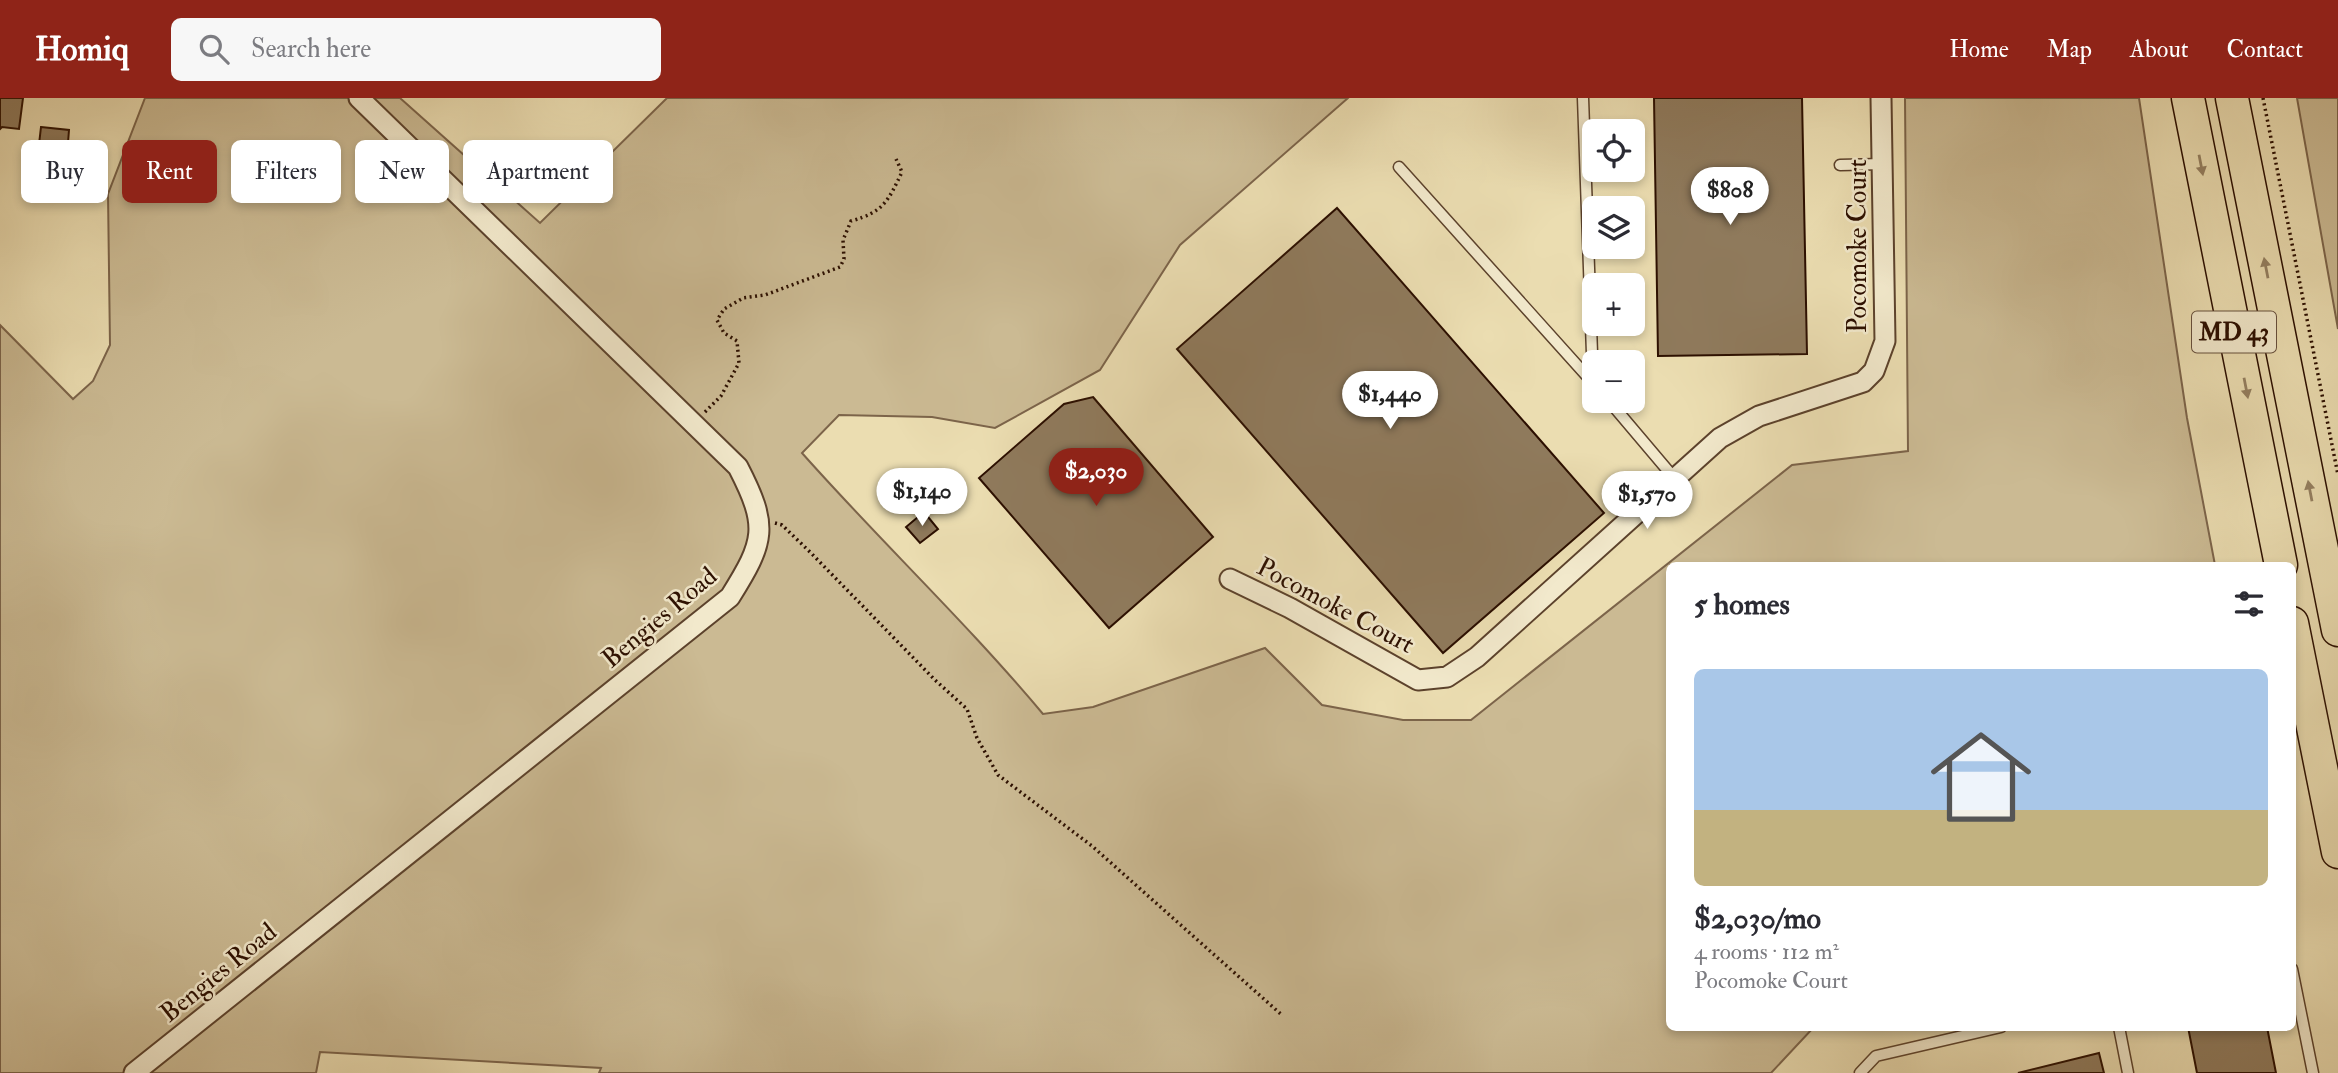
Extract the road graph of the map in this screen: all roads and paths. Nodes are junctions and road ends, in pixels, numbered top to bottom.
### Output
1 (359, 98) edge
2 (1583, 98) edge
3 (1881, 98) edge
4 (2188, 98) edge
5 (2232, 98) edge
6 (2263, 98) edge
7 (896, 159) dead end
8 (1883, 164) junction
9 (1840, 165) dead end
10 (1399, 167) dead end
11 (1593, 350) edge
12 (1582, 371) edge
13 (1619, 413) edge
14 (693, 423) junction
15 (2338, 475) edge
16 (1675, 479) junction
17 (760, 519) junction
18 (2280, 562) edge
19 (1230, 579) dead end
20 (2338, 630) edge
21 (2296, 643) edge
22 (2310, 711) junction
23 (2338, 791) edge
24 (2338, 852) edge
25 (2296, 989) edge
26 (1283, 1016) dead end
27 (1984, 1031) edge
28 (2120, 1031) edge
29 (134, 1073) edge
30 (1860, 1073) edge
31 (2128, 1073) edge
32 (2313, 1073) edge

1 - 14 street
2 - 11 lane
3 - 8 street, Pocomoke Court
4 -> 18 main road, MD 43
20 -> 5 main road, MD 43
6 - 15 path
7 - 14 path
8 - 9 lane
8 - 16 street, Pocomoke Court
10 - 12 lane
13 - 16 lane
14 - 17 street
16 - 19 street, Pocomoke Court
17 - 26 path
17 - 29 street, Bengies Road
21 - 22 main road
22 - 23 main road
22 - 24 main road
25 - 32 lane
27 - 30 lane
28 - 31 lane

